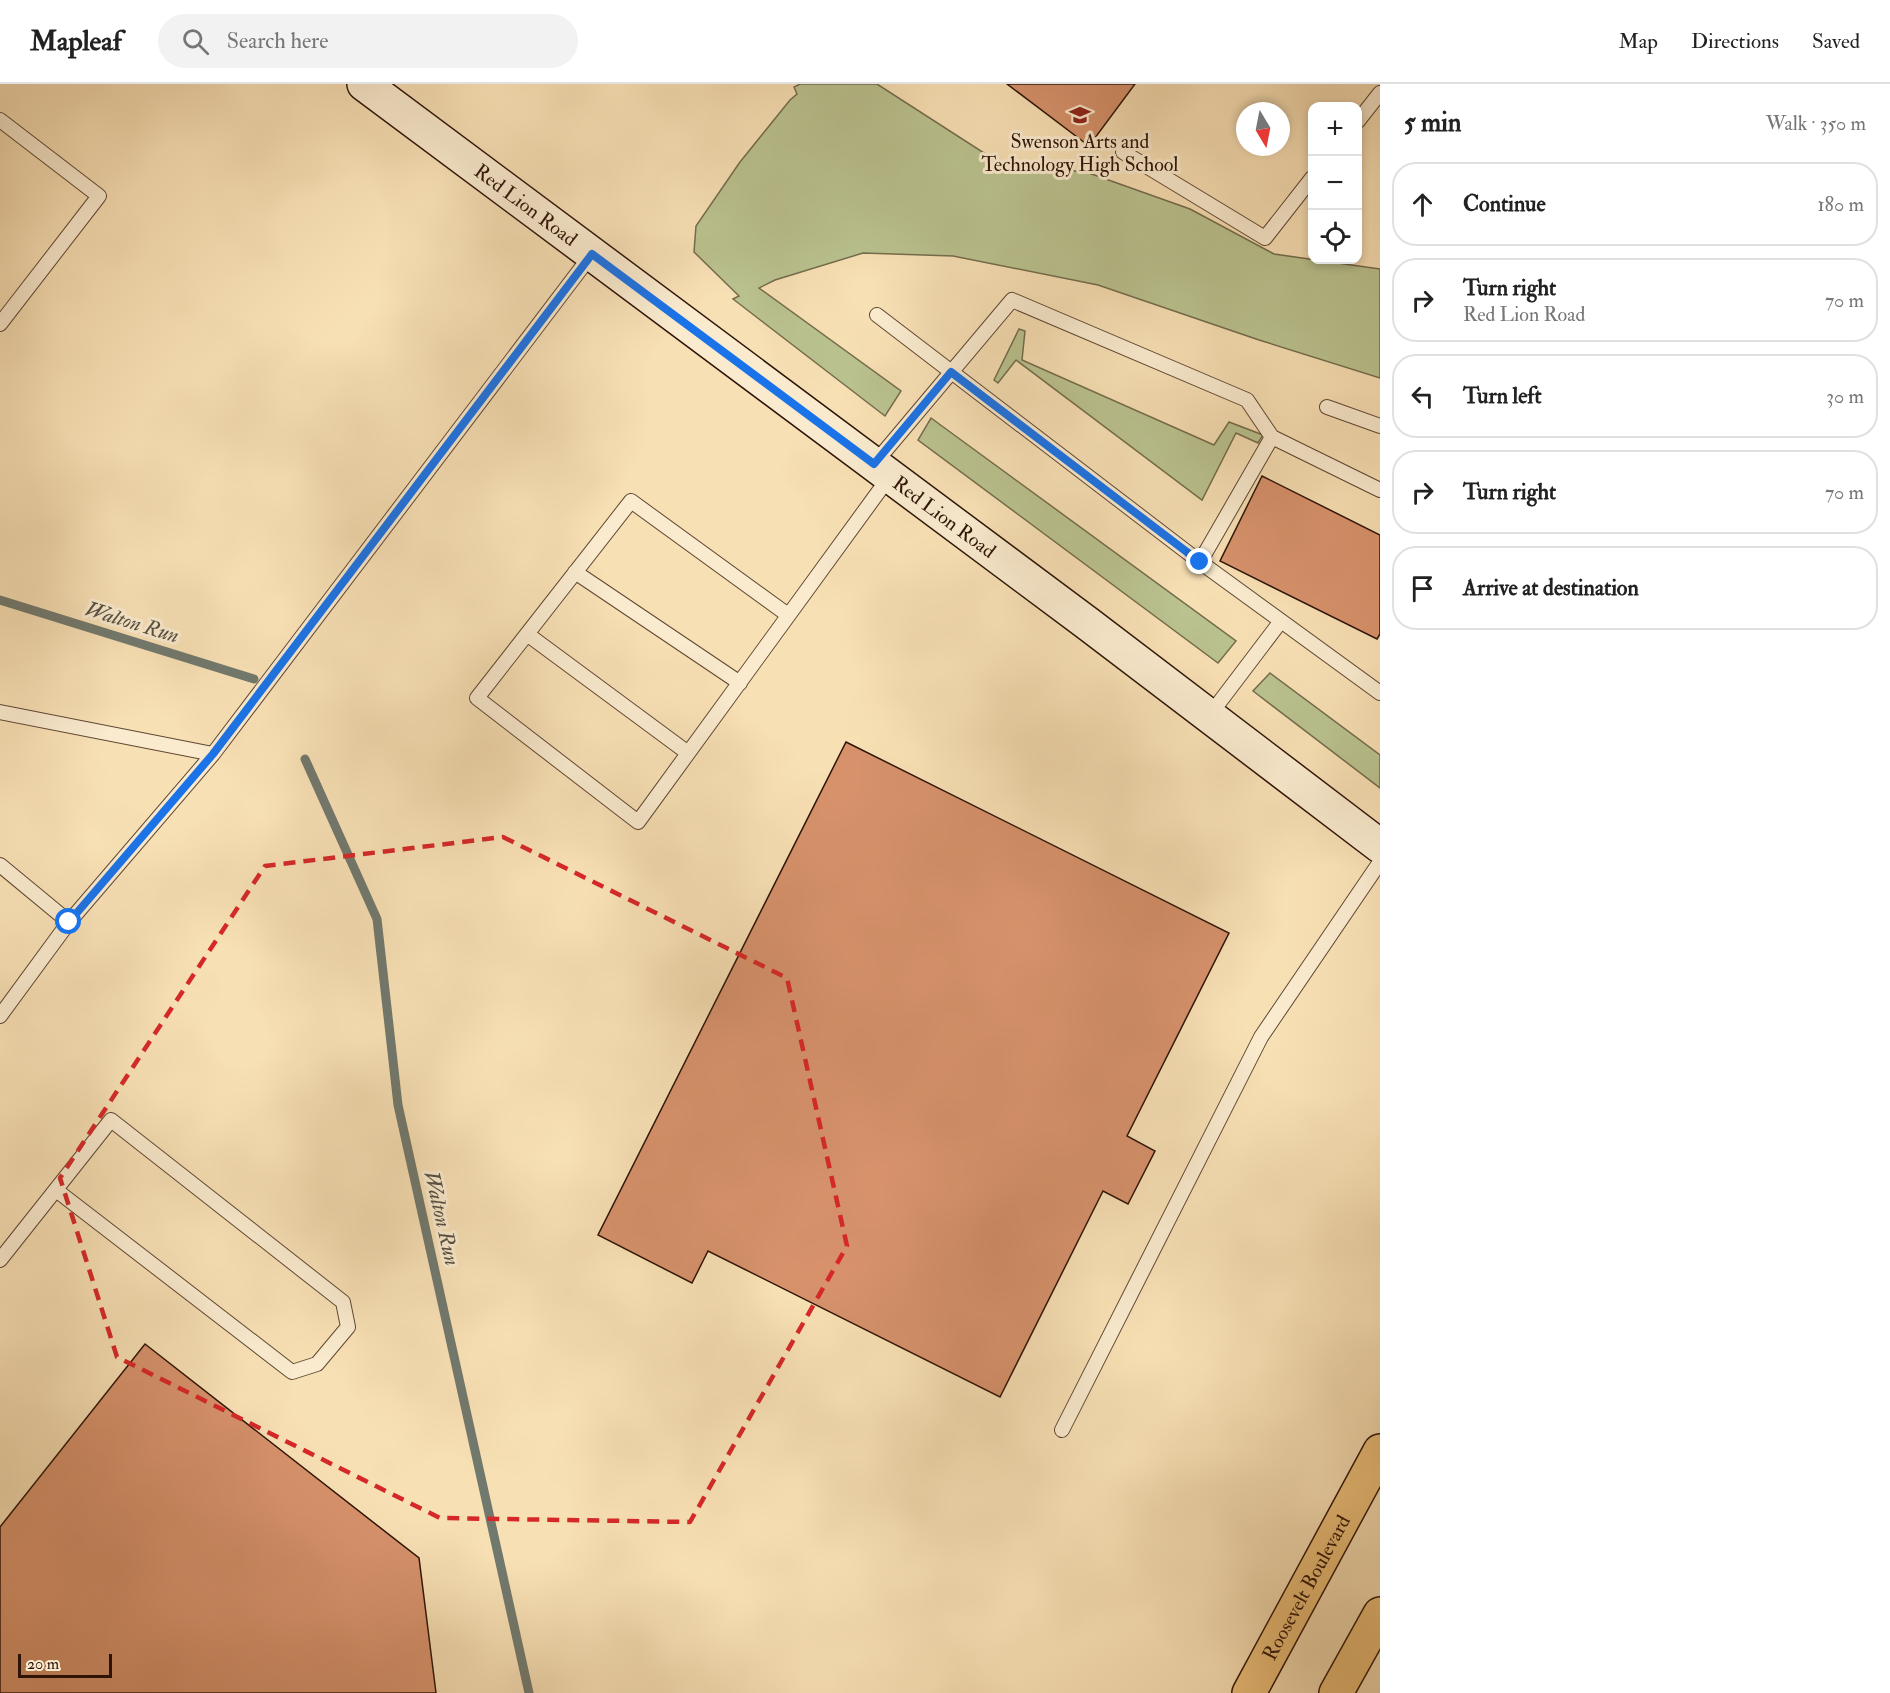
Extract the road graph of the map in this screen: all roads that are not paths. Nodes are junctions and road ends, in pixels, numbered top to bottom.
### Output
1 (364, 84) edge
2 (1380, 93) edge
3 (1362, 116) edge
4 (0, 120) edge
5 (1123, 152) dead end
6 (1308, 183) edge
7 (592, 254) junction
8 (877, 315) dead end
9 (0, 324) edge
10 (951, 372) junction
11 (1328, 407) dead end
12 (1380, 426) edge
13 (1272, 437) junction
14 (882, 470) junction
15 (1380, 490) edge
16 (1200, 562) junction
17 (575, 572) junction
18 (788, 615) junction
19 (1281, 621) junction
20 (527, 633) junction
21 (740, 683) junction
22 (1380, 691) edge
23 (0, 712) edge
24 (1209, 716) junction
25 (688, 753) junction
26 (213, 754) junction
27 (1380, 846) edge
28 (1380, 862) edge
29 (0, 865) edge
30 (69, 922) junction
31 (0, 1016) edge
32 (56, 1190) junction
33 (0, 1260) edge
34 (1062, 1430) dead end
35 (1380, 1451) edge
36 (1380, 1614) edge
37 (1249, 1693) edge
38 (1336, 1693) edge

1 - 7 street, Red Lion Road
2 - 3 lane
4 - 9 lane
5 - 6 lane
7 - 14 street, Red Lion Road
7 - 26 lane
8 - 10 lane
10 - 13 lane
10 - 14 lane
10 - 16 lane
11 - 12 lane
13 - 15 lane
13 - 16 lane
14 - 18 lane
14 - 24 street, Red Lion Road
16 - 19 lane
17 - 18 lane
17 - 20 lane
17 - 21 lane
18 - 21 lane
19 - 22 lane
19 - 24 lane
20 - 25 lane
20 - 25 lane
21 - 25 lane
23 - 26 lane
24 - 27 street, Red Lion Road
26 - 30 lane
28 - 34 lane
29 - 30 lane
30 - 31 lane
32 - 32 lane
32 - 33 lane
35 - 37 highway, Roosevelt Boulevard
36 - 38 highway

